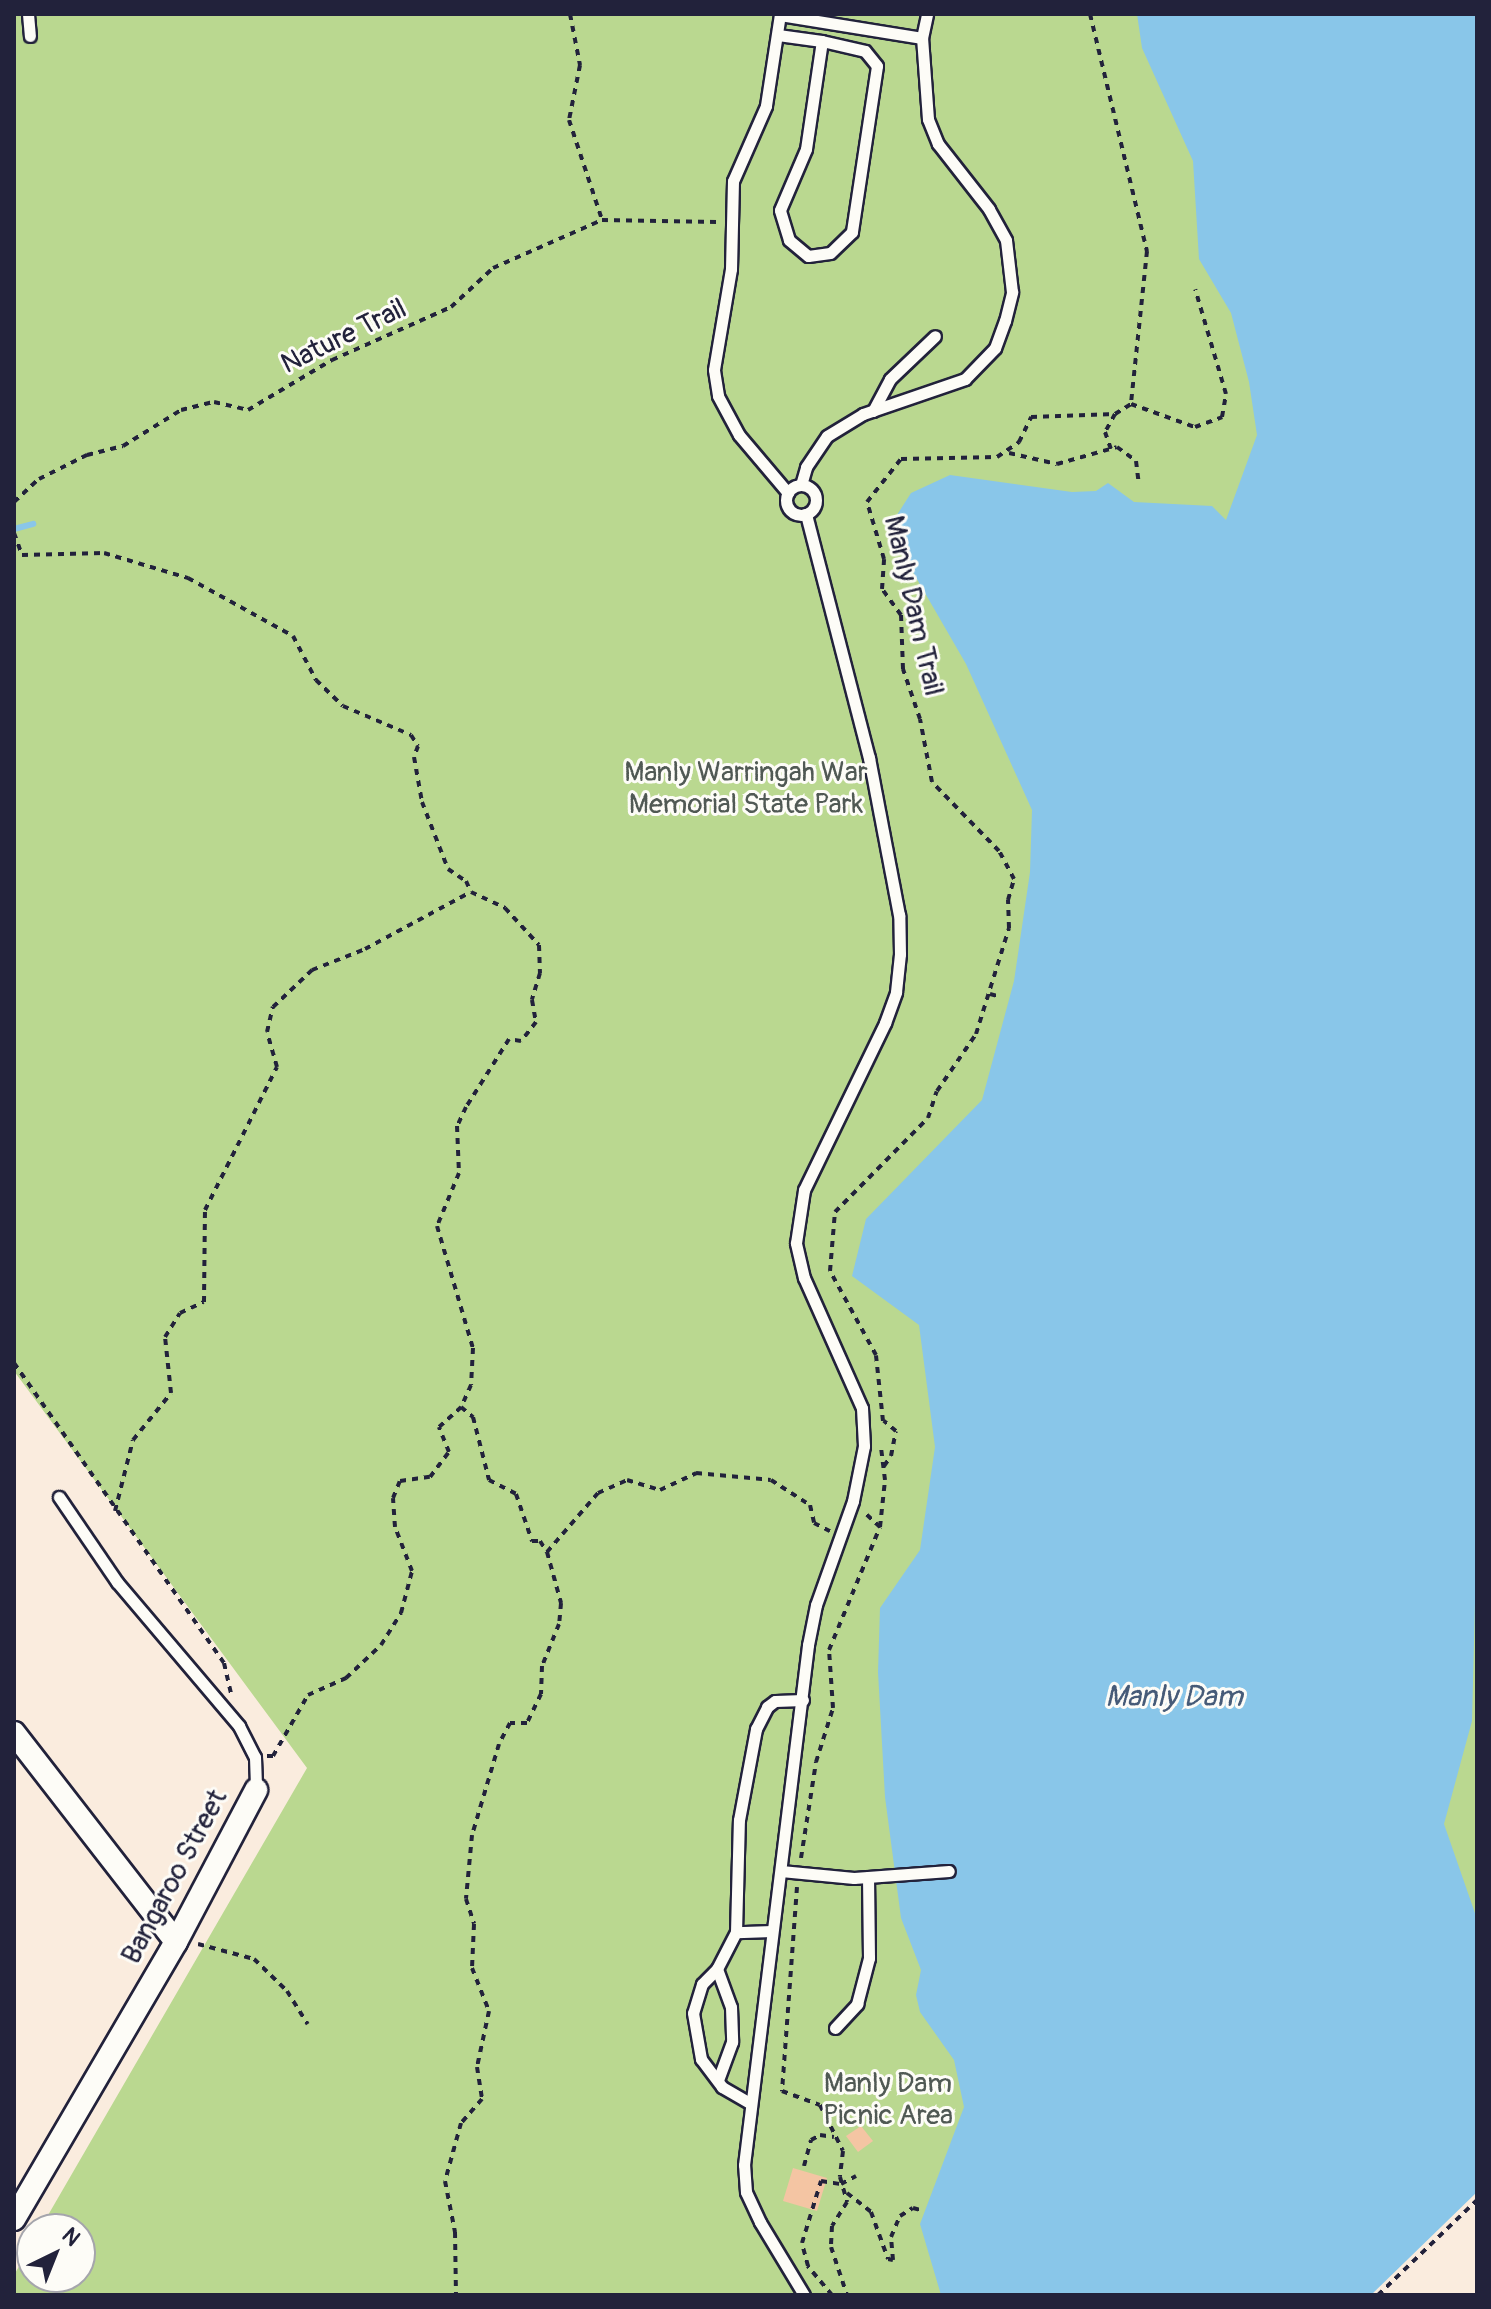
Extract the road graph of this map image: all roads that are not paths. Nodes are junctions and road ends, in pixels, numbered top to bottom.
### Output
1 (28, 14) edge
2 (780, 14) edge
3 (927, 14) edge
4 (778, 35) junction
5 (30, 36) dead end
6 (922, 38) junction
7 (822, 41) junction
8 (935, 336) dead end
9 (873, 411) junction
10 (801, 485) junction
11 (788, 493) junction
12 (806, 514) junction
13 (59, 1497) dead end
14 (803, 1700) junction
15 (14, 1733) edge
16 (256, 1790) joint
17 (781, 1871) junction
18 (949, 1871) dead end
19 (868, 1877) junction
20 (772, 1931) junction
21 (736, 1932) junction
22 (176, 1942) junction
23 (717, 1969) junction
24 (835, 2028) dead end
25 (718, 2080) junction
26 (750, 2103) junction
27 (14, 2219) edge
28 (804, 2295) edge

1 - 5 lane
2 - 4 lane
2 - 6 lane
3 - 6 lane
4 - 7 lane
4 - 11 lane
6 - 9 lane
7 - 7 lane
8 - 9 lane
9 - 10 lane
10 - 11 lane
10 - 12 lane
11 - 12 lane
12 - 14 lane
13 - 16 lane, Bangaroo Street
14 - 17 lane
14 - 21 lane
15 - 22 street
16 - 22 street, Bangaroo Street
17 - 19 lane
17 - 20 lane
18 - 19 lane
19 - 24 lane
20 - 21 lane
20 - 26 lane
21 - 23 lane
22 - 27 street, Bangaroo Street
23 - 25 lane
23 - 25 lane
25 - 26 lane
26 - 28 lane

